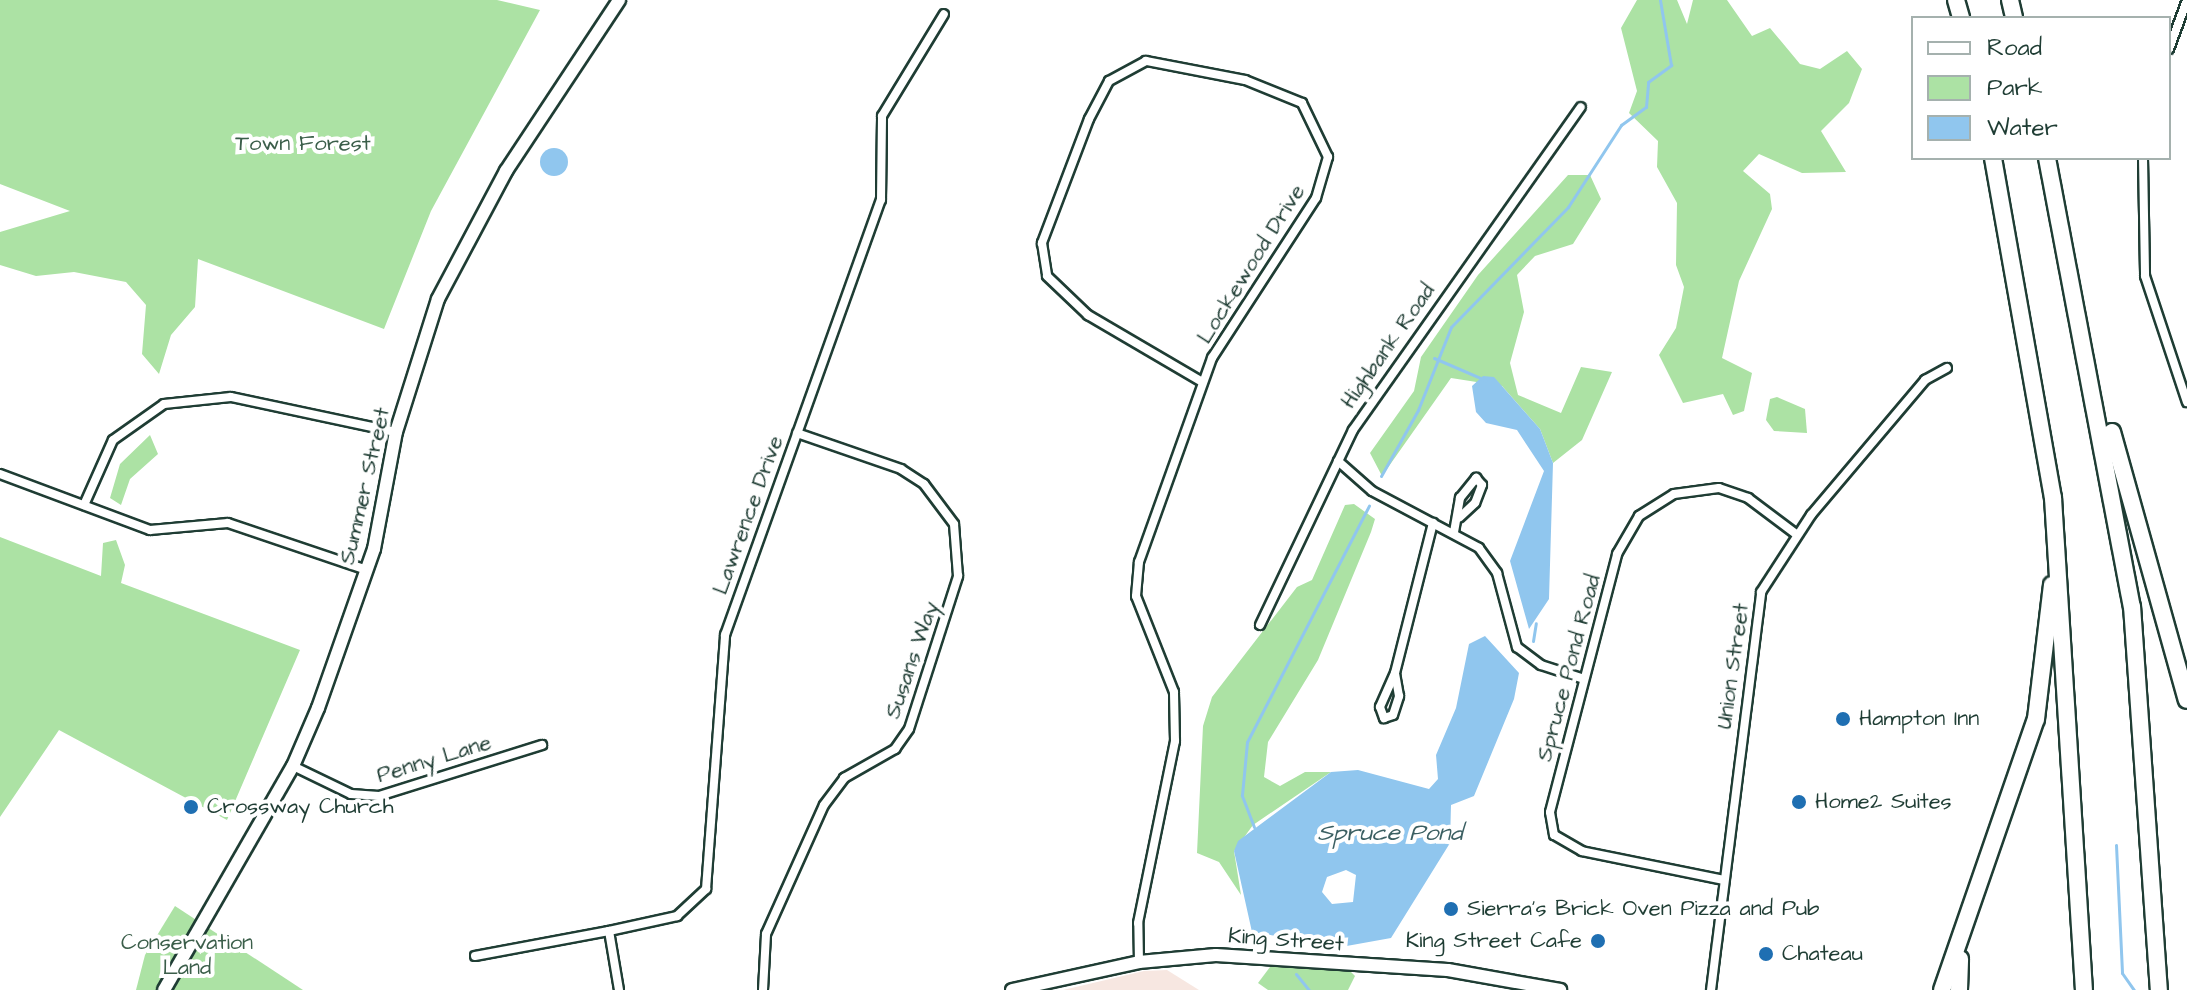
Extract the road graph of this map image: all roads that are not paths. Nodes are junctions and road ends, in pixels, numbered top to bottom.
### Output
1 (619, 0) edge
2 (2187, 0) edge
3 (944, 14) dead end
4 (2171, 44) edge
5 (1581, 107) dead end
6 (1993, 160) edge
7 (2047, 160) edge
8 (2143, 160) edge
9 (2086, 340) junction
10 (1947, 368) dead end
11 (1202, 382) junction
12 (2187, 402) edge
13 (396, 432) junction
14 (797, 433) junction
15 (1338, 461) junction
16 (2048, 463) junction
17 (0, 474) edge
18 (84, 505) junction
19 (1460, 517) dead end
20 (1433, 523) junction
21 (1454, 532) junction
22 (1796, 534) junction
23 (367, 570) junction
24 (1260, 625) dead end
25 (1395, 673) junction
26 (1584, 679) junction
27 (2187, 700) edge
28 (542, 745) dead end
29 (293, 766) junction
30 (1724, 880) junction
31 (609, 931) junction
32 (1960, 950) junction
33 (475, 956) dead end
34 (1139, 962) junction
35 (2084, 983) edge
36 (2159, 988) edge
37 (164, 990) edge
38 (619, 990) edge
39 (763, 990) edge
40 (1012, 990) edge
41 (1560, 990) edge
42 (1711, 990) edge
43 (1942, 990) edge
44 (1959, 990) edge

1 - 13 main road, Summer Street
2 - 4 street
3 - 14 street, Lawrence Drive
5 - 15 street, Highbank Road
6 - 16 highway
7 - 9 highway
8 - 12 street
9 - 27 highway
9 - 36 highway
10 - 22 street, Union Street
11 - 11 street, Lockewood Drive
11 - 34 street, Lockewood Drive
13 - 18 street
13 - 23 main road, Summer Street
14 - 31 street, Lawrence Drive
14 - 39 street, Susans Way
15 - 20 street
15 - 24 street, Highbank Road
16 - 32 highway
16 - 35 highway
17 - 18 street
18 - 23 street
19 - 21 street
20 - 21 street
20 - 25 street
21 - 26 street
22 - 26 street, Spruce Pond Road
22 - 30 street, Union Street
23 - 29 main road, Summer Street
25 - 25 street
26 - 30 street, Spruce Pond Road
28 - 29 street, Penny Lane
29 - 37 main road, Summer Street
30 - 42 street, Union Street
31 - 33 street, Lawrence Drive
31 - 38 street
32 - 43 highway
32 - 44 highway
34 - 40 main road, King Street
34 - 41 main road, King Street

